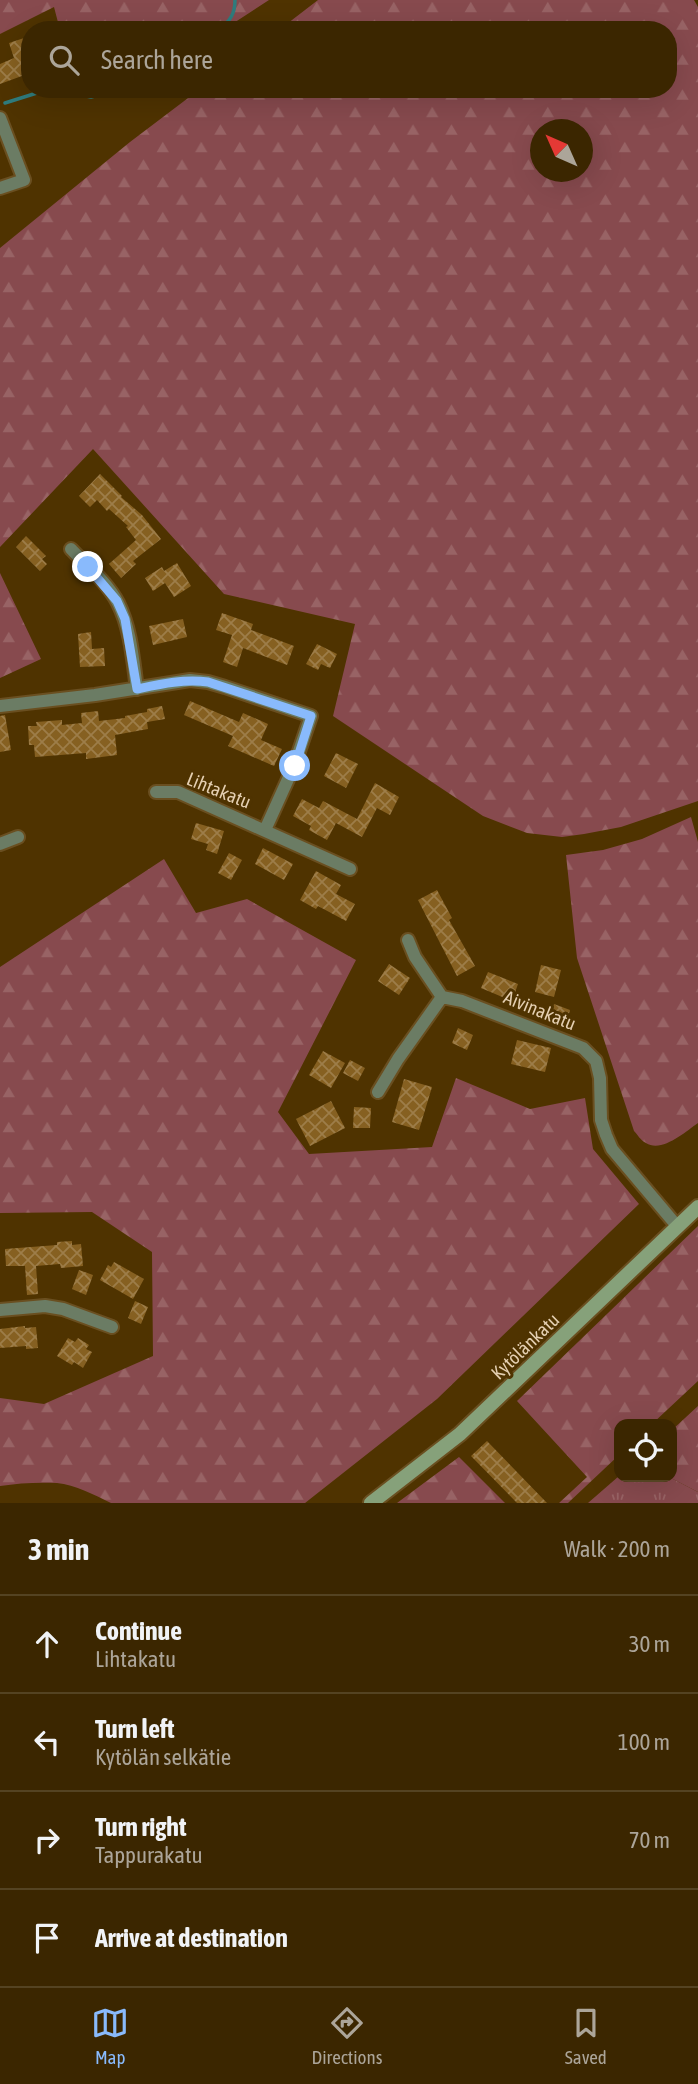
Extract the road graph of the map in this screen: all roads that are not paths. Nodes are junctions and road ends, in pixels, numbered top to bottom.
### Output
1 (0, 118) edge
2 (0, 188) edge
3 (71, 549) dead end
4 (137, 689) junction
5 (0, 706) edge
6 (156, 792) dead end
7 (265, 830) junction
8 (18, 837) dead end
9 (0, 844) edge
10 (350, 869) dead end
11 (408, 940) dead end
12 (442, 997) junction
13 (378, 1093) dead end
14 (698, 1207) edge
15 (677, 1226) junction
16 (0, 1310) edge
17 (113, 1327) dead end
18 (371, 1503) edge

1 - 2 street
3 - 4 street
4 - 5 street
4 - 7 street, Lihtakatu
6 - 7 street, Lihtakatu
7 - 10 street, Lihtakatu
8 - 9 street
11 - 12 street
12 - 13 street
12 - 15 street, Aivinakatu
14 - 15 street, Kytölänkatu
15 - 18 street, Kytölänkatu
16 - 17 street

